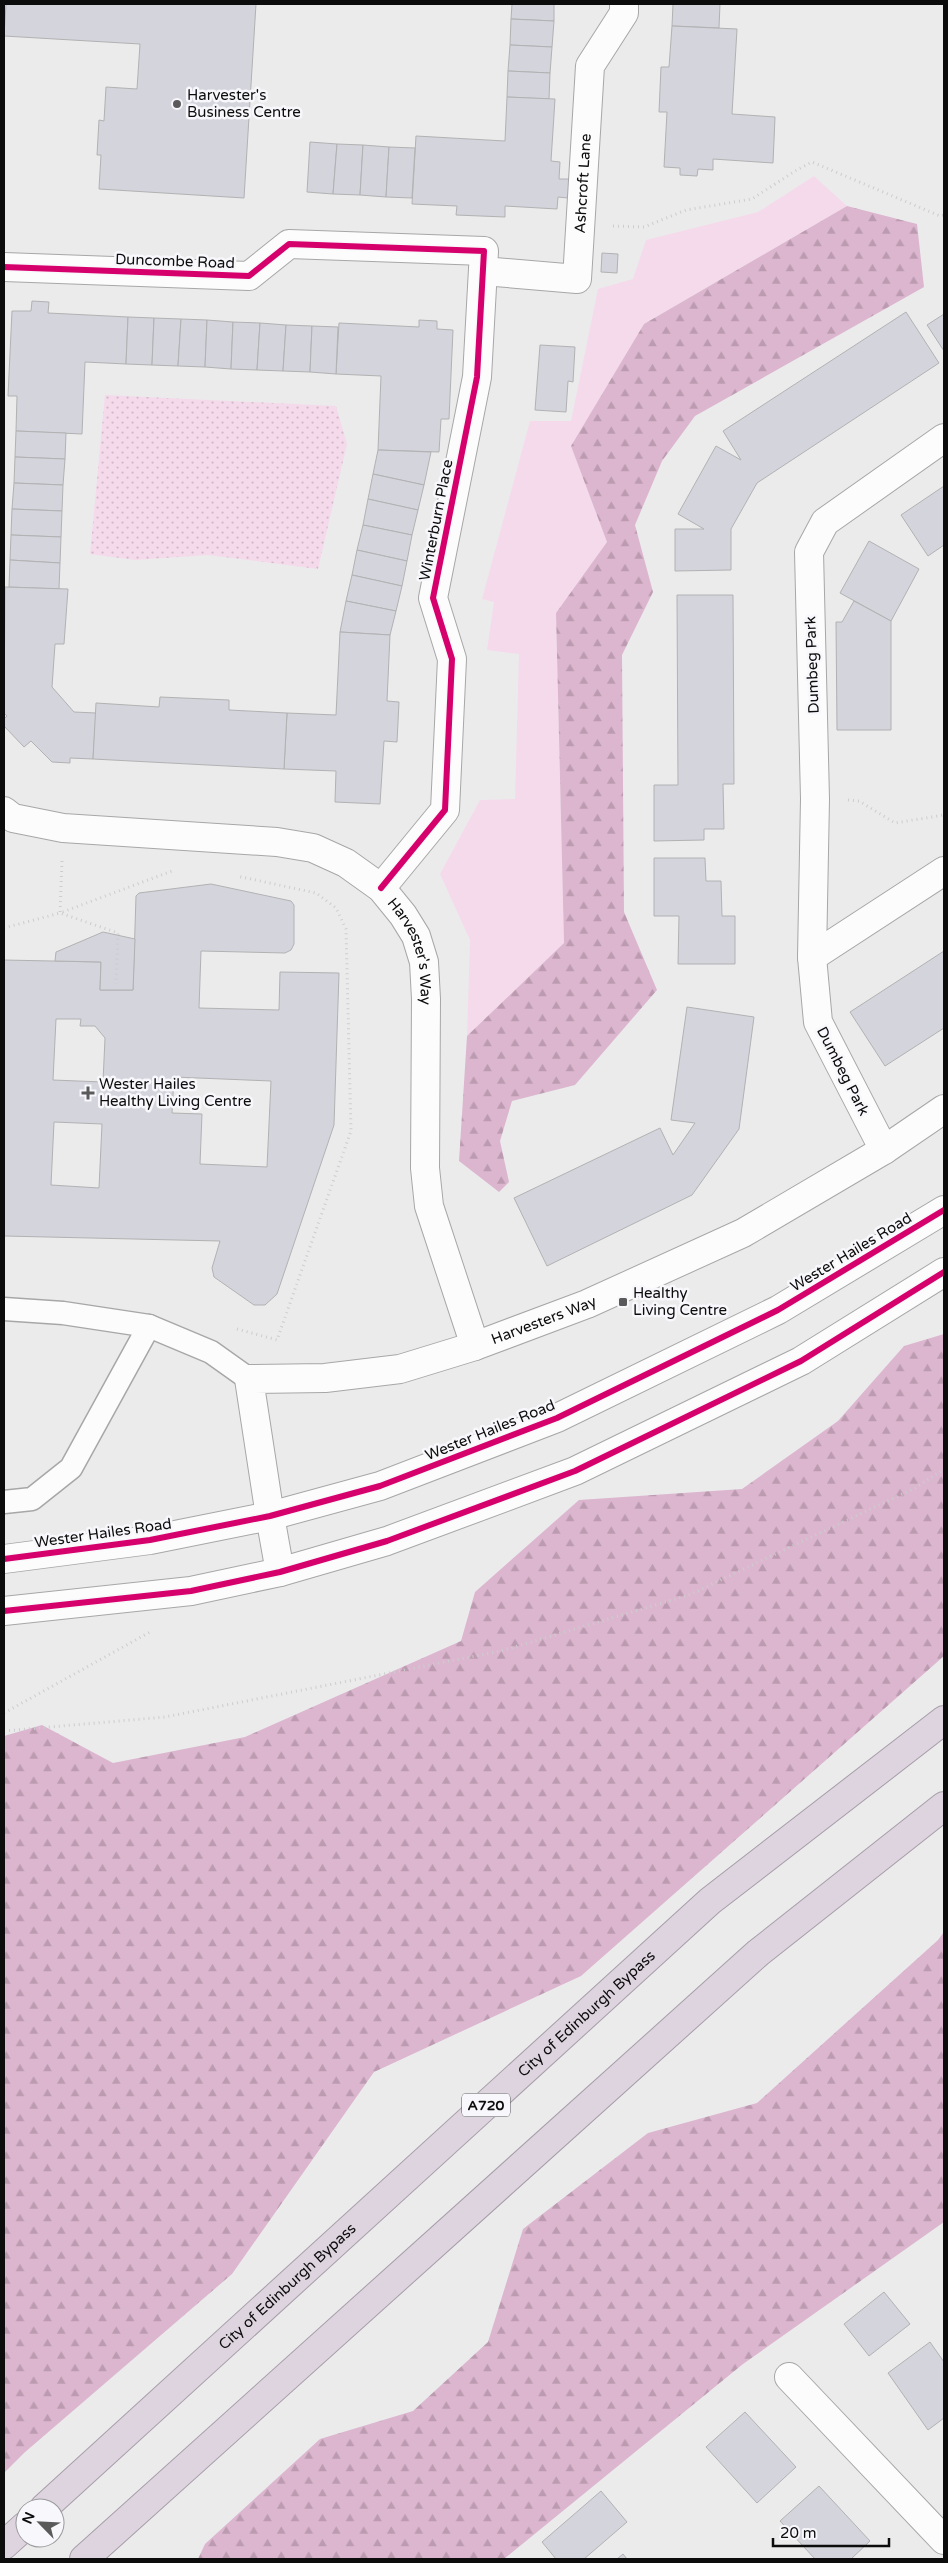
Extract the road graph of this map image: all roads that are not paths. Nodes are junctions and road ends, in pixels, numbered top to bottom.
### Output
1 (624, 4) edge
2 (483, 261) junction
3 (4, 268) edge
4 (944, 438) edge
5 (4, 811) edge
6 (944, 871) edge
7 (381, 888) junction
8 (812, 957) junction
9 (944, 1109) edge
10 (884, 1150) junction
11 (944, 1210) edge
12 (944, 1272) edge
13 (4, 1309) edge
14 (149, 1326) junction
15 (475, 1346) junction
16 (249, 1379) junction
17 (4, 1502) edge
18 (270, 1516) junction
19 (4, 1559) edge
20 (280, 1572) junction
21 (4, 1611) edge
22 (944, 1720) edge
23 (944, 1806) edge
24 (789, 2377) dead end
25 (55, 2498) edge
26 (15, 2535) edge
27 (944, 2540) edge
28 (4, 2545) edge
29 (84, 2559) edge

1 - 2 street, Ashcroft Lane
2 - 3 street, Duncombe Road
2 - 7 street, Winterburn Place
4 - 8 street, Dumbeg Park
5 - 7 street, Harvester's Way
6 - 8 street
7 - 15 street, Harvester's Way
8 - 10 street, Dumbeg Park
9 - 10 street, Harvesters Way
10 - 15 street, Harvesters Way
11 - 18 street, Wester Hailes Road
12 - 20 street
13 - 14 lane
14 - 16 lane
14 - 17 lane
15 - 16 street, Harvesters Way
16 - 18 street
18 - 19 street, Wester Hailes Road
18 - 20 street
20 - 21 street
22 - 25 highway, City of Edinburgh Bypass / A720
23 - 29 highway
24 - 27 street
26 - 28 highway

